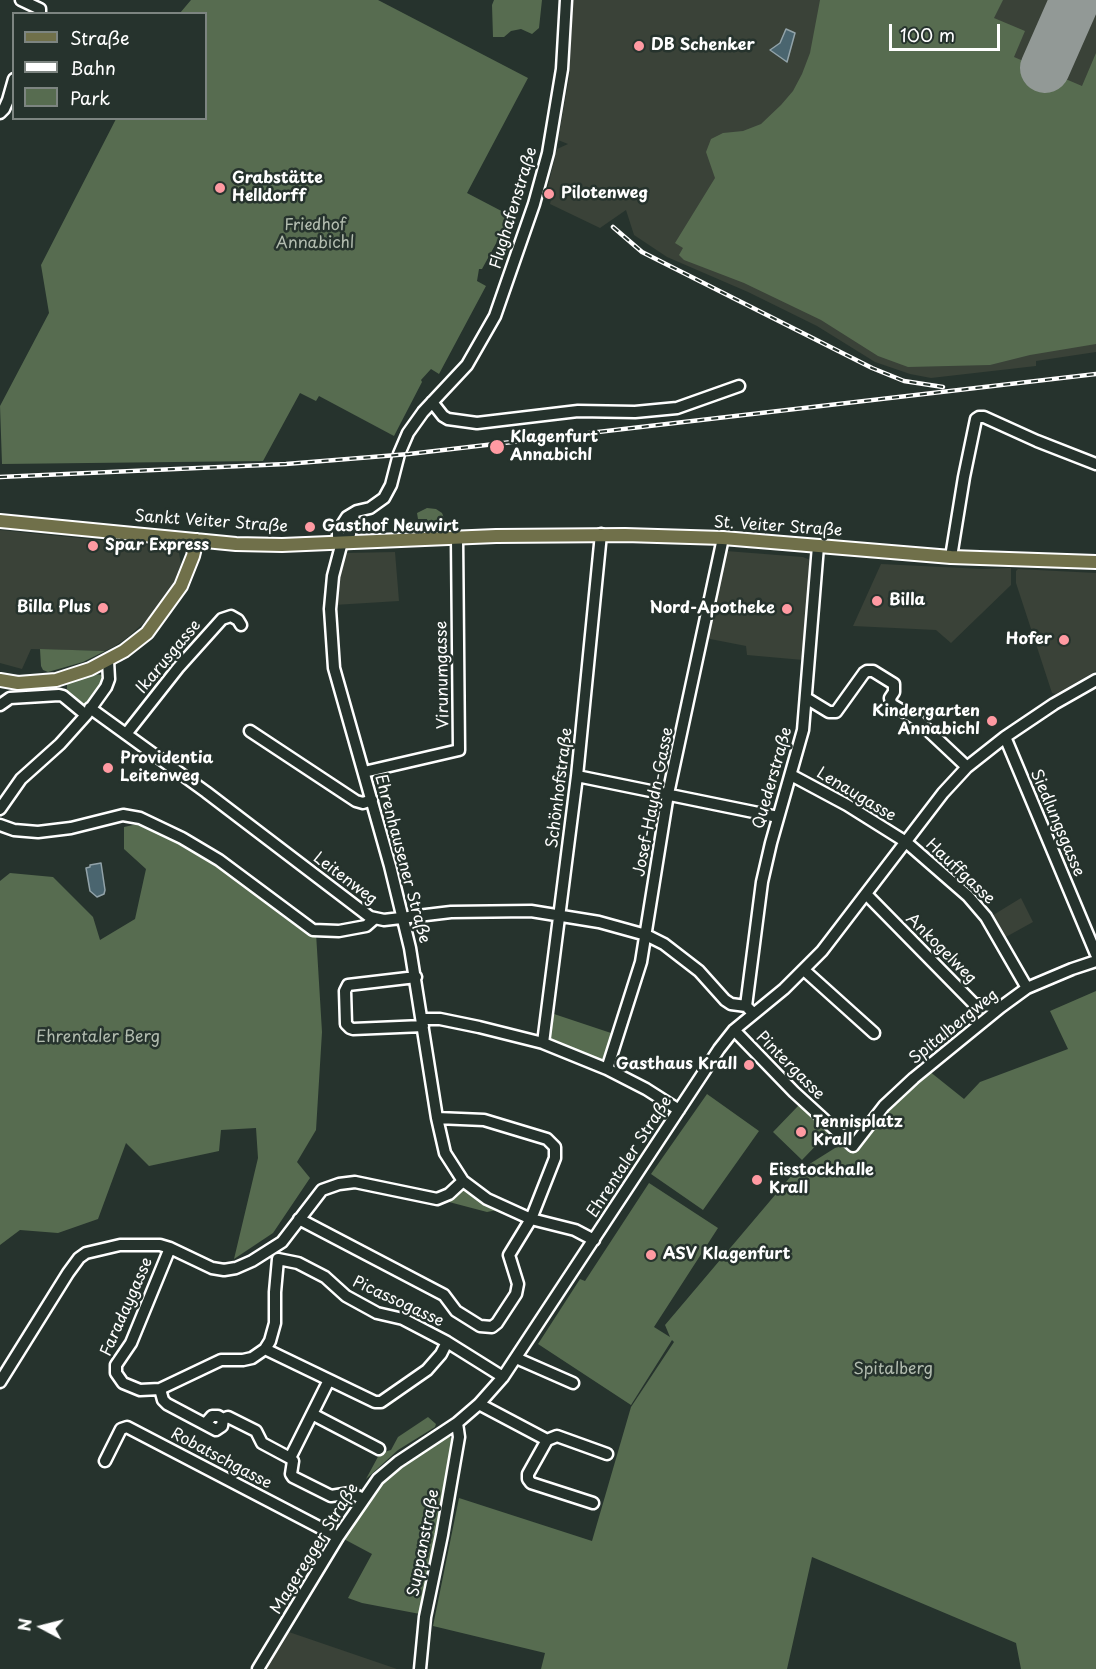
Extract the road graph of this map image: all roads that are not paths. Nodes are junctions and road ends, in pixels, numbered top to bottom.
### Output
1 (21, 0) edge
2 (566, 0) edge
3 (40, 11) edge
4 (12, 86) edge
5 (0, 113) edge
6 (739, 386) dead end
7 (432, 402) junction
8 (1096, 464) edge
9 (0, 521) edge
10 (601, 534) junction
11 (457, 538) junction
12 (723, 538) junction
13 (197, 540) junction
14 (342, 542) junction
15 (818, 546) junction
16 (951, 557) junction
17 (1096, 562) edge
18 (240, 625) dead end
19 (108, 661) junction
20 (0, 680) edge
21 (1096, 680) edge
22 (806, 698) junction
23 (0, 705) edge
24 (88, 711) junction
25 (250, 730) dead end
26 (126, 734) junction
27 (1005, 737) junction
28 (967, 767) junction
29 (364, 772) junction
30 (791, 775) junction
31 (577, 776) junction
32 (668, 794) junction
33 (372, 800) junction
34 (0, 810) edge
35 (778, 817) junction
36 (0, 825) edge
37 (906, 843) junction
38 (867, 895) junction
39 (560, 915) junction
40 (374, 919) junction
41 (402, 919) junction
42 (646, 935) junction
43 (1096, 954) edge
44 (1096, 961) edge
45 (804, 970) junction
46 (416, 977) junction
47 (1027, 988) junction
48 (1001, 1007) junction
49 (749, 1010) junction
50 (422, 1022) junction
51 (734, 1030) junction
52 (874, 1033) dead end
53 (543, 1044) junction
54 (607, 1069) junction
55 (679, 1110) junction
56 (437, 1118) junction
57 (853, 1146) joint
58 (462, 1180) junction
59 (299, 1219) junction
60 (531, 1219) junction
61 (594, 1240) junction
62 (170, 1248) junction
63 (275, 1254) junction
64 (447, 1342) junction
65 (265, 1349) junction
66 (516, 1359) junction
67 (503, 1377) junction
68 (329, 1380) junction
69 (0, 1382) edge
70 (573, 1383) dead end
71 (160, 1389) junction
72 (479, 1404) junction
73 (312, 1414) junction
74 (457, 1423) junction
75 (546, 1440) junction
76 (379, 1449) dead end
77 (607, 1454) dead end
78 (290, 1458) junction
79 (105, 1461) dead end
80 (364, 1498) junction
81 (593, 1503) dead end
82 (338, 1537) junction
83 (258, 1669) edge
84 (420, 1669) edge

1 - 3 street
2 - 7 street, Flughafenstraße
4 - 5 street
6 - 7 street
7 - 14 street, Flughafenstraße
8 - 16 street
9 - 13 main road, Sankt Veiter Straße
10 - 11 main road, St. Veiter Straße
10 - 12 main road, St. Veiter Straße
10 - 31 street, Schönhofstraße
11 - 14 main road, Sankt Veiter Straße
11 - 29 street, Virunumgasse
12 - 15 main road, St. Veiter Straße
12 - 32 street, Josef-Haydn-Gasse
13 - 14 main road, Sankt Veiter Straße
13 - 19 main road
14 - 29 street, Ehrenhausener Straße
15 - 16 main road, St. Veiter Straße
15 - 22 street, Quederstraße
16 - 17 main road, St. Veiter Straße
18 - 26 street, Ikarusgasse
19 - 20 main road
19 - 24 street
21 - 27 street, Ehrentaler Straße
22 - 28 street
22 - 30 street, Quederstraße
23 - 24 street, Leitenweg
24 - 26 street, Leitenweg
24 - 34 street
25 - 33 street
26 - 40 street, Leitenweg
27 - 28 street, Ehrentaler Straße
27 - 43 street, Siedlungsgasse
28 - 37 street, Ehrentaler Straße
29 - 33 street, Ehrenhausener Straße
30 - 35 street, Quederstraße
30 - 37 street, Lenaugasse
31 - 32 street
31 - 39 street, Schönhofstraße
32 - 35 street
32 - 42 street, Josef-Haydn-Gasse
33 - 41 street, Ehrenhausener Straße
35 - 49 street, Quederstraße
36 - 40 street
37 - 38 street, Ehrentaler Straße
37 - 47 street, Hauffgasse
38 - 45 street, Ehrentaler Straße
38 - 48 street, Ankogelweg
39 - 41 street, Leitenweg
39 - 42 street, Leitenweg
39 - 53 street, Schönhofstraße
40 - 41 street, Leitenweg
41 - 46 street, Ehrenhausener Straße
42 - 49 street, Leitenweg
42 - 54 street, Josef-Haydn-Gasse
44 - 47 street, Spitalbergweg
45 - 49 street, Ehrentaler Straße
45 - 52 street
46 - 50 street, Ehrenhausener Straße
46 - 50 street
47 - 48 street, Spitalbergweg
48 - 57 street, Spitalbergweg
49 - 51 street, Ehrentaler Straße
50 - 53 street
50 - 56 street, Ehrenhausener Straße
51 - 55 street, Ehrentaler Straße
51 - 57 street, Pintergasse
53 - 54 street
54 - 55 street
55 - 61 street, Ehrentaler Straße
56 - 58 street, Ehrenhausener Straße
56 - 60 street
58 - 59 street
58 - 60 street, Ehrentaler Straße
59 - 60 street
59 - 63 street
60 - 61 street, Ehrentaler Straße
61 - 66 street, Mageregger Straße
62 - 63 street
62 - 69 street
62 - 71 street, Faradaygasse
63 - 64 street, Picassogasse
63 - 65 street
64 - 67 street, Picassogasse
64 - 68 street
65 - 68 street
65 - 71 street, Faradaygasse
66 - 67 street, Mageregger Straße
66 - 70 street
67 - 72 street, Mageregger Straße
68 - 73 street
71 - 78 street
72 - 74 street, Mageregger Straße
72 - 75 street
73 - 76 street
73 - 78 street
74 - 80 street, Mageregger Straße
74 - 84 street, Suppanstraße
75 - 77 street
75 - 81 street
78 - 80 street
79 - 82 street, Robatschgasse
80 - 82 street, Mageregger Straße
82 - 83 street, Mageregger Straße

